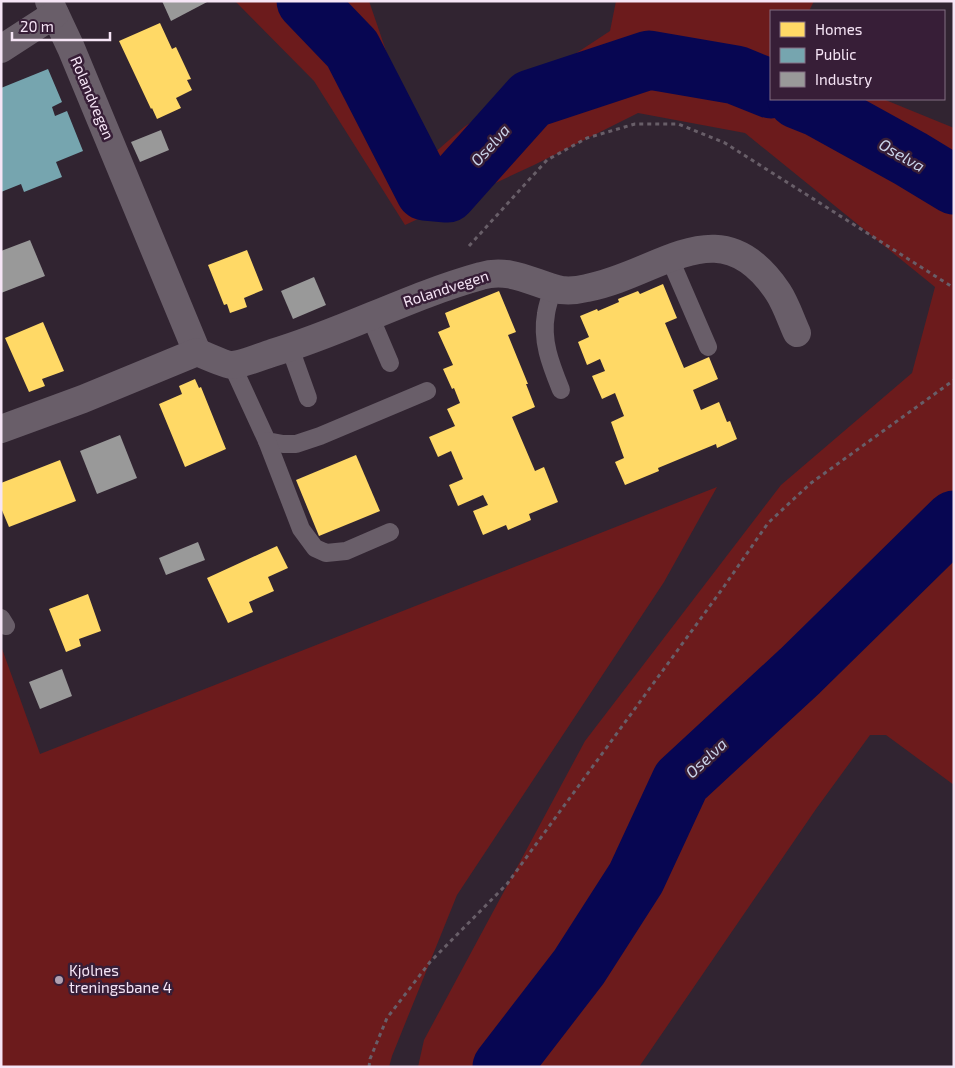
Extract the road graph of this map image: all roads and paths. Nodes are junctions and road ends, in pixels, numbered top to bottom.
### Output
1 (52, 8) edge
2 (1, 49) edge
3 (463, 252) dead end
4 (670, 259) junction
5 (553, 287) junction
6 (954, 288) edge
7 (370, 316) junction
8 (797, 333) dead end
9 (708, 347) dead end
10 (290, 348) junction
11 (197, 352) junction
12 (390, 363) dead end
13 (232, 365) junction
14 (954, 380) edge
15 (561, 390) dead end
16 (427, 391) dead end
17 (308, 398) dead end
18 (1, 429) edge
19 (267, 441) junction
20 (390, 532) dead end
21 (369, 1067) edge

1 - 2 street, Rolandvegen
1 - 11 street, Rolandvegen
3 - 6 path
4 - 5 street, Rolandvegen
4 - 8 street, Rolandvegen
4 - 9 lane
5 - 7 street, Rolandvegen
5 - 15 lane
7 - 10 street, Rolandvegen
7 - 12 lane
10 - 13 street, Rolandvegen
10 - 17 lane
11 - 13 street
11 - 18 street
13 - 19 lane
14 - 21 path
16 - 19 lane
19 - 20 lane

